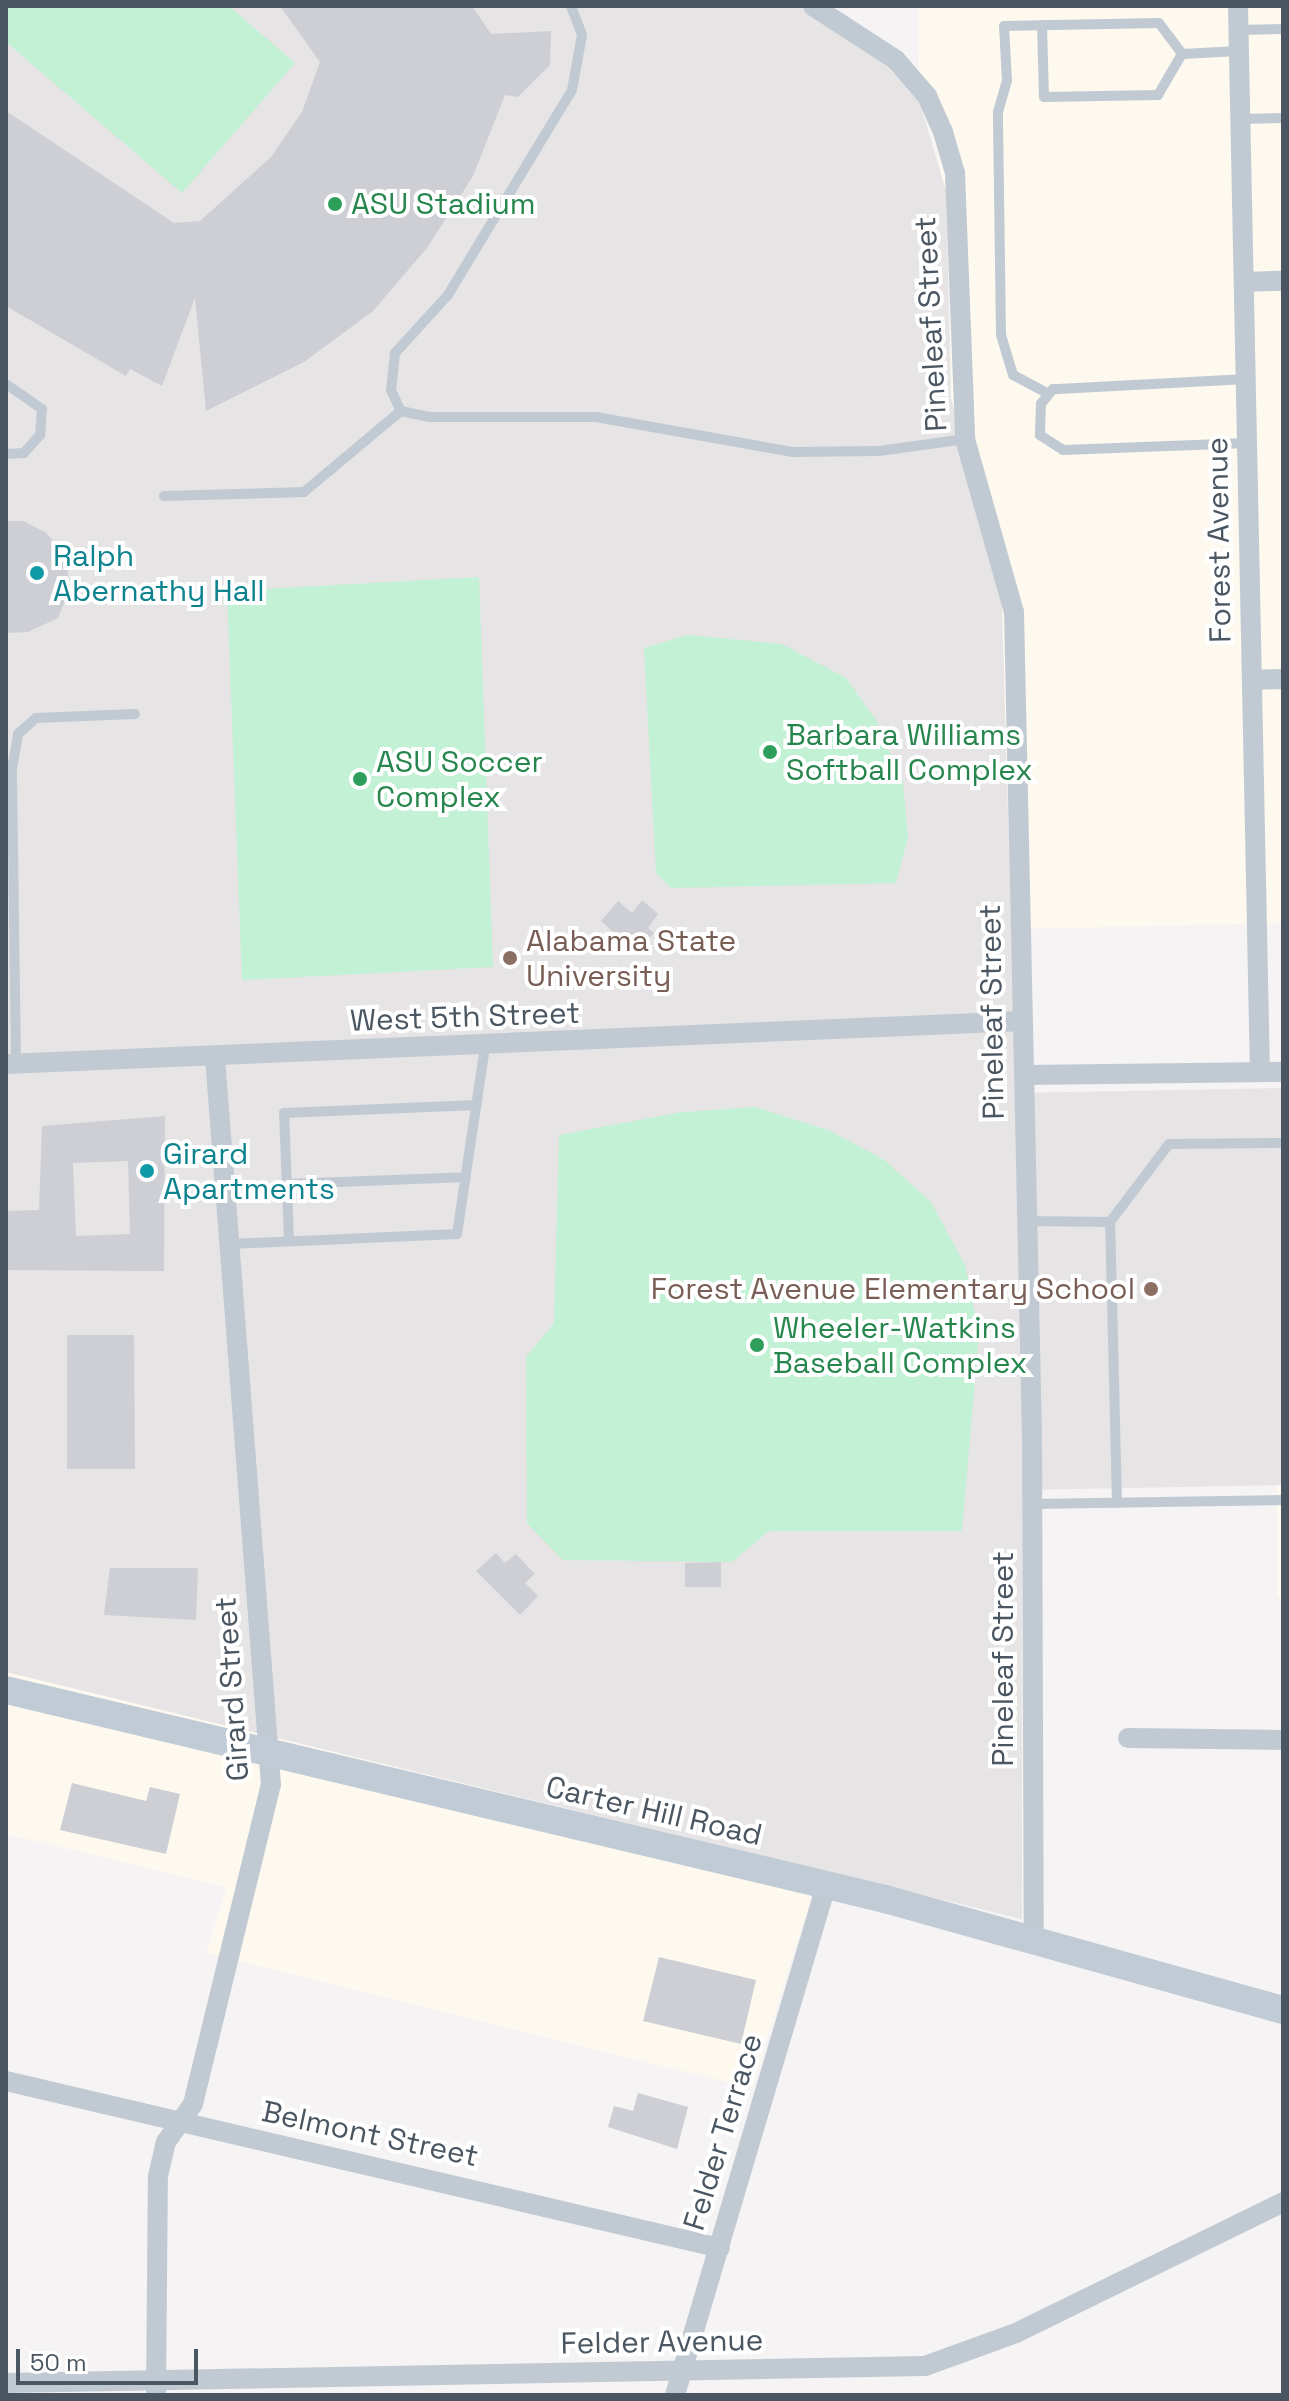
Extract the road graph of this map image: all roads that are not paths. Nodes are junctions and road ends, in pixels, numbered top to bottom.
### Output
1 (571, 6) edge
2 (813, 6) edge
3 (1238, 6) edge
4 (1042, 25) junction
5 (1283, 29) edge
6 (1238, 30) junction
7 (1239, 51) junction
8 (1182, 54) junction
9 (1283, 118) edge
10 (1241, 119) junction
11 (1283, 281) edge
12 (1245, 282) junction
13 (1247, 379) junction
14 (6, 384) edge
15 (1047, 393) junction
16 (401, 411) junction
17 (965, 439) junction
18 (1248, 443) junction
19 (6, 454) edge
20 (164, 496) dead end
21 (1283, 679) edge
22 (1252, 680) junction
23 (135, 714) dead end
24 (1022, 1021) junction
25 (485, 1047) junction
26 (215, 1057) junction
27 (11, 1064) edge
28 (1260, 1072) junction
29 (1283, 1072) edge
30 (1024, 1075) junction
31 (477, 1105) junction
32 (1283, 1143) edge
33 (466, 1177) junction
34 (287, 1184) junction
35 (1027, 1221) junction
36 (1110, 1222) junction
37 (289, 1241) junction
38 (227, 1244) junction
39 (1283, 1500) edge
40 (1117, 1503) junction
41 (1032, 1504) junction
42 (6, 1690) edge
43 (1128, 1738) dead end
44 (1283, 1740) edge
45 (269, 1756) junction
46 (826, 1886) junction
47 (1034, 1938) junction
48 (1283, 2010) edge
49 (6, 2081) edge
50 (179, 2123) junction
51 (1283, 2202) edge
52 (720, 2248) junction
53 (682, 2372) junction
54 (6, 2383) edge
55 (156, 2388) edge
56 (675, 2395) edge

1 - 16 lane
2 - 17 street, Pineleaf Street
3 - 6 street, Forest Avenue
4 - 8 lane
4 - 8 lane
4 - 15 lane
5 - 6 lane
6 - 7 street, Forest Avenue
7 - 8 lane
7 - 10 street, Forest Avenue
9 - 10 lane
10 - 12 street, Forest Avenue
11 - 12 street
12 - 13 street, Forest Avenue
13 - 15 lane
13 - 18 street, Forest Avenue
14 - 19 lane
15 - 18 lane
16 - 17 lane
16 - 20 lane
17 - 24 street, Pineleaf Street
18 - 22 street, Forest Avenue
21 - 22 street
22 - 28 street, Forest Avenue
23 - 27 lane
24 - 25 street, West 5th Street
24 - 30 street, Pineleaf Street
25 - 26 street, West 5th Street
25 - 31 lane
26 - 27 street, West 5th Street
26 - 38 street, Girard Street
28 - 29 street
28 - 30 street
30 - 35 street, Pineleaf Street
31 - 33 lane
31 - 34 lane
32 - 36 lane
33 - 34 lane
33 - 37 lane
34 - 37 lane
35 - 36 lane
35 - 41 street, Pineleaf Street
36 - 40 lane
37 - 38 lane
38 - 45 street, Girard Street
39 - 40 lane
40 - 41 lane
41 - 47 street, Pineleaf Street
42 - 45 main road, Carter Hill Road
43 - 44 street
45 - 46 main road, Carter Hill Road
45 - 50 street, Girard Street
46 - 47 main road, Carter Hill Road
46 - 52 street, Felder Terrace
47 - 48 main road, Carter Hill Road
49 - 50 street, Belmont Street
50 - 52 street, Belmont Street
50 - 55 street, Girard Street
51 - 53 street, Felder Avenue
52 - 53 street, Felder Terrace
53 - 55 street, Felder Avenue
53 - 56 street, Felder Terrace
54 - 55 street, Felder Avenue

